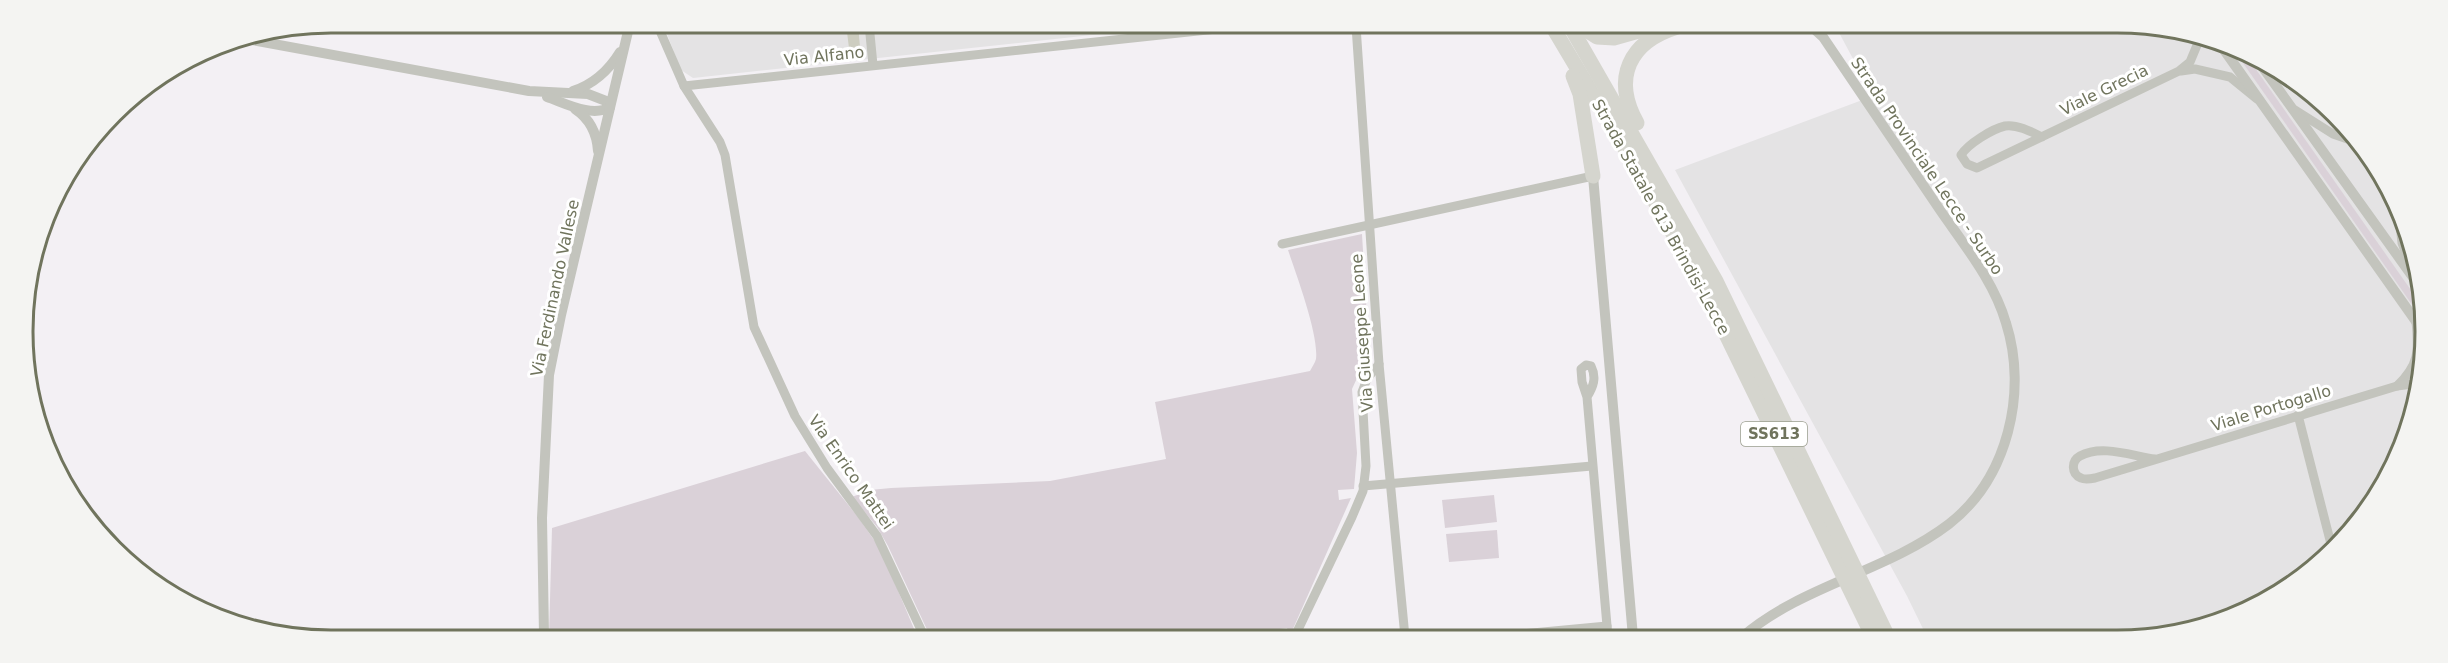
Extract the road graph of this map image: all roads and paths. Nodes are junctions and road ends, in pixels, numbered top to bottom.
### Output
1 (628, 33) edge
2 (661, 33) edge
3 (870, 33) edge
4 (1187, 33) edge
5 (1356, 33) edge
6 (1548, 33) edge
7 (1556, 33) edge
8 (1574, 33) edge
9 (1590, 33) edge
10 (1632, 33) edge
11 (1664, 33) edge
12 (1823, 33) edge
13 (626, 41) junction
14 (261, 42) edge
15 (2197, 44) edge
16 (2229, 55) edge
17 (873, 66) junction
18 (2179, 71) junction
19 (2267, 74) edge
20 (684, 86) junction
21 (564, 98) junction
22 (2260, 101) junction
23 (610, 107) junction
24 (2291, 107) junction
25 (2042, 137) junction
26 (2343, 137) edge
27 (598, 160) junction
28 (1593, 176) junction
29 (1679, 215) junction
30 (1369, 225) junction
31 (1282, 244) dead end
32 (2409, 272) edge
33 (2414, 320) edge
34 (1379, 364) junction
35 (2412, 369) edge
36 (2410, 384) edge
37 (2397, 386) junction
38 (1587, 397) dead end
39 (2298, 415) junction
40 (2155, 459) junction
41 (1592, 466) junction
42 (1390, 485) junction
43 (1363, 486) junction
44 (2330, 541) edge
45 (1607, 626) junction
46 (544, 630) edge
47 (921, 630) edge
48 (1298, 630) edge
49 (1404, 630) edge
50 (1565, 630) edge
51 (1607, 630) edge
52 (1632, 630) edge
53 (1752, 630) edge
54 (1869, 630) edge
55 (1884, 630) edge

1 - 13 street, Via Ferdinando Vallese
2 - 20 street, Via Enrico Mattei
3 - 17 street
4 - 17 street, Via Alfano
5 - 30 street, Via Giuseppe Leone
6 - 28 highway
7 - 54 highway, Strada Statale 613 Brindisi-Lecce / SS613
8 - 29 highway, Strada Statale 613 Brindisi-Lecce / SS613
9 - 10 highway
11 - 29 highway
12 - 53 street, Strada Provinciale Lecce - Surbo
13 - 21 street
13 - 23 street, Via Ferdinando Vallese
14 - 21 street
15 - 18 street, Viale Grecia
16 - 22 street
17 - 20 street, Via Alfano
18 - 22 street, Viale Grecia
18 - 25 street, Viale Grecia
19 - 24 street
20 - 47 street, Via Enrico Mattei
21 - 23 street
21 - 27 street
22 - 33 street
23 - 27 street, Via Ferdinando Vallese
24 - 26 street
24 - 32 street
25 - 25 street, Viale Grecia
27 - 46 street, Via Ferdinando Vallese
28 - 30 street
28 - 52 street
29 - 55 highway, Strada Statale 613 Brindisi-Lecce / SS613
30 - 31 street
30 - 34 street, Via Giuseppe Leone
34 - 42 street, Via Giuseppe Leone
34 - 43 street
35 - 37 street
36 - 37 street, Viale Portogallo
37 - 39 street, Viale Portogallo
38 - 41 street
39 - 40 street, Viale Portogallo
39 - 44 street
40 - 40 street, Viale Portogallo
41 - 42 street
41 - 45 street
42 - 43 street
42 - 49 street, Via Giuseppe Leone
43 - 48 street
45 - 50 street
45 - 51 street

